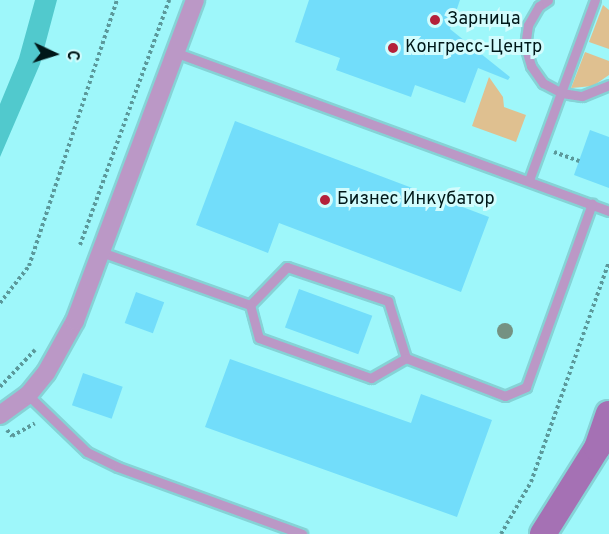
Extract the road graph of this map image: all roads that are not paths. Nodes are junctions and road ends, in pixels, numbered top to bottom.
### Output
1 (195, 0) edge
2 (548, 0) edge
3 (595, 0) edge
4 (177, 53) junction
5 (609, 85) edge
6 (562, 93) junction
7 (529, 180) junction
8 (592, 204) junction
9 (609, 211) edge
10 (104, 253) junction
11 (250, 305) junction
12 (406, 358) junction
13 (28, 395) junction
14 (609, 414) edge
15 (0, 415) edge
16 (549, 532) edge
17 (302, 534) edge

1 - 4 street
2 - 6 lane
3 - 6 lane
4 - 7 lane
4 - 10 street
5 - 6 lane
6 - 7 lane
7 - 8 lane
8 - 9 lane
8 - 12 lane
10 - 11 lane
10 - 13 street
11 - 12 lane
11 - 12 lane
13 - 15 street
13 - 17 lane
14 - 16 street

